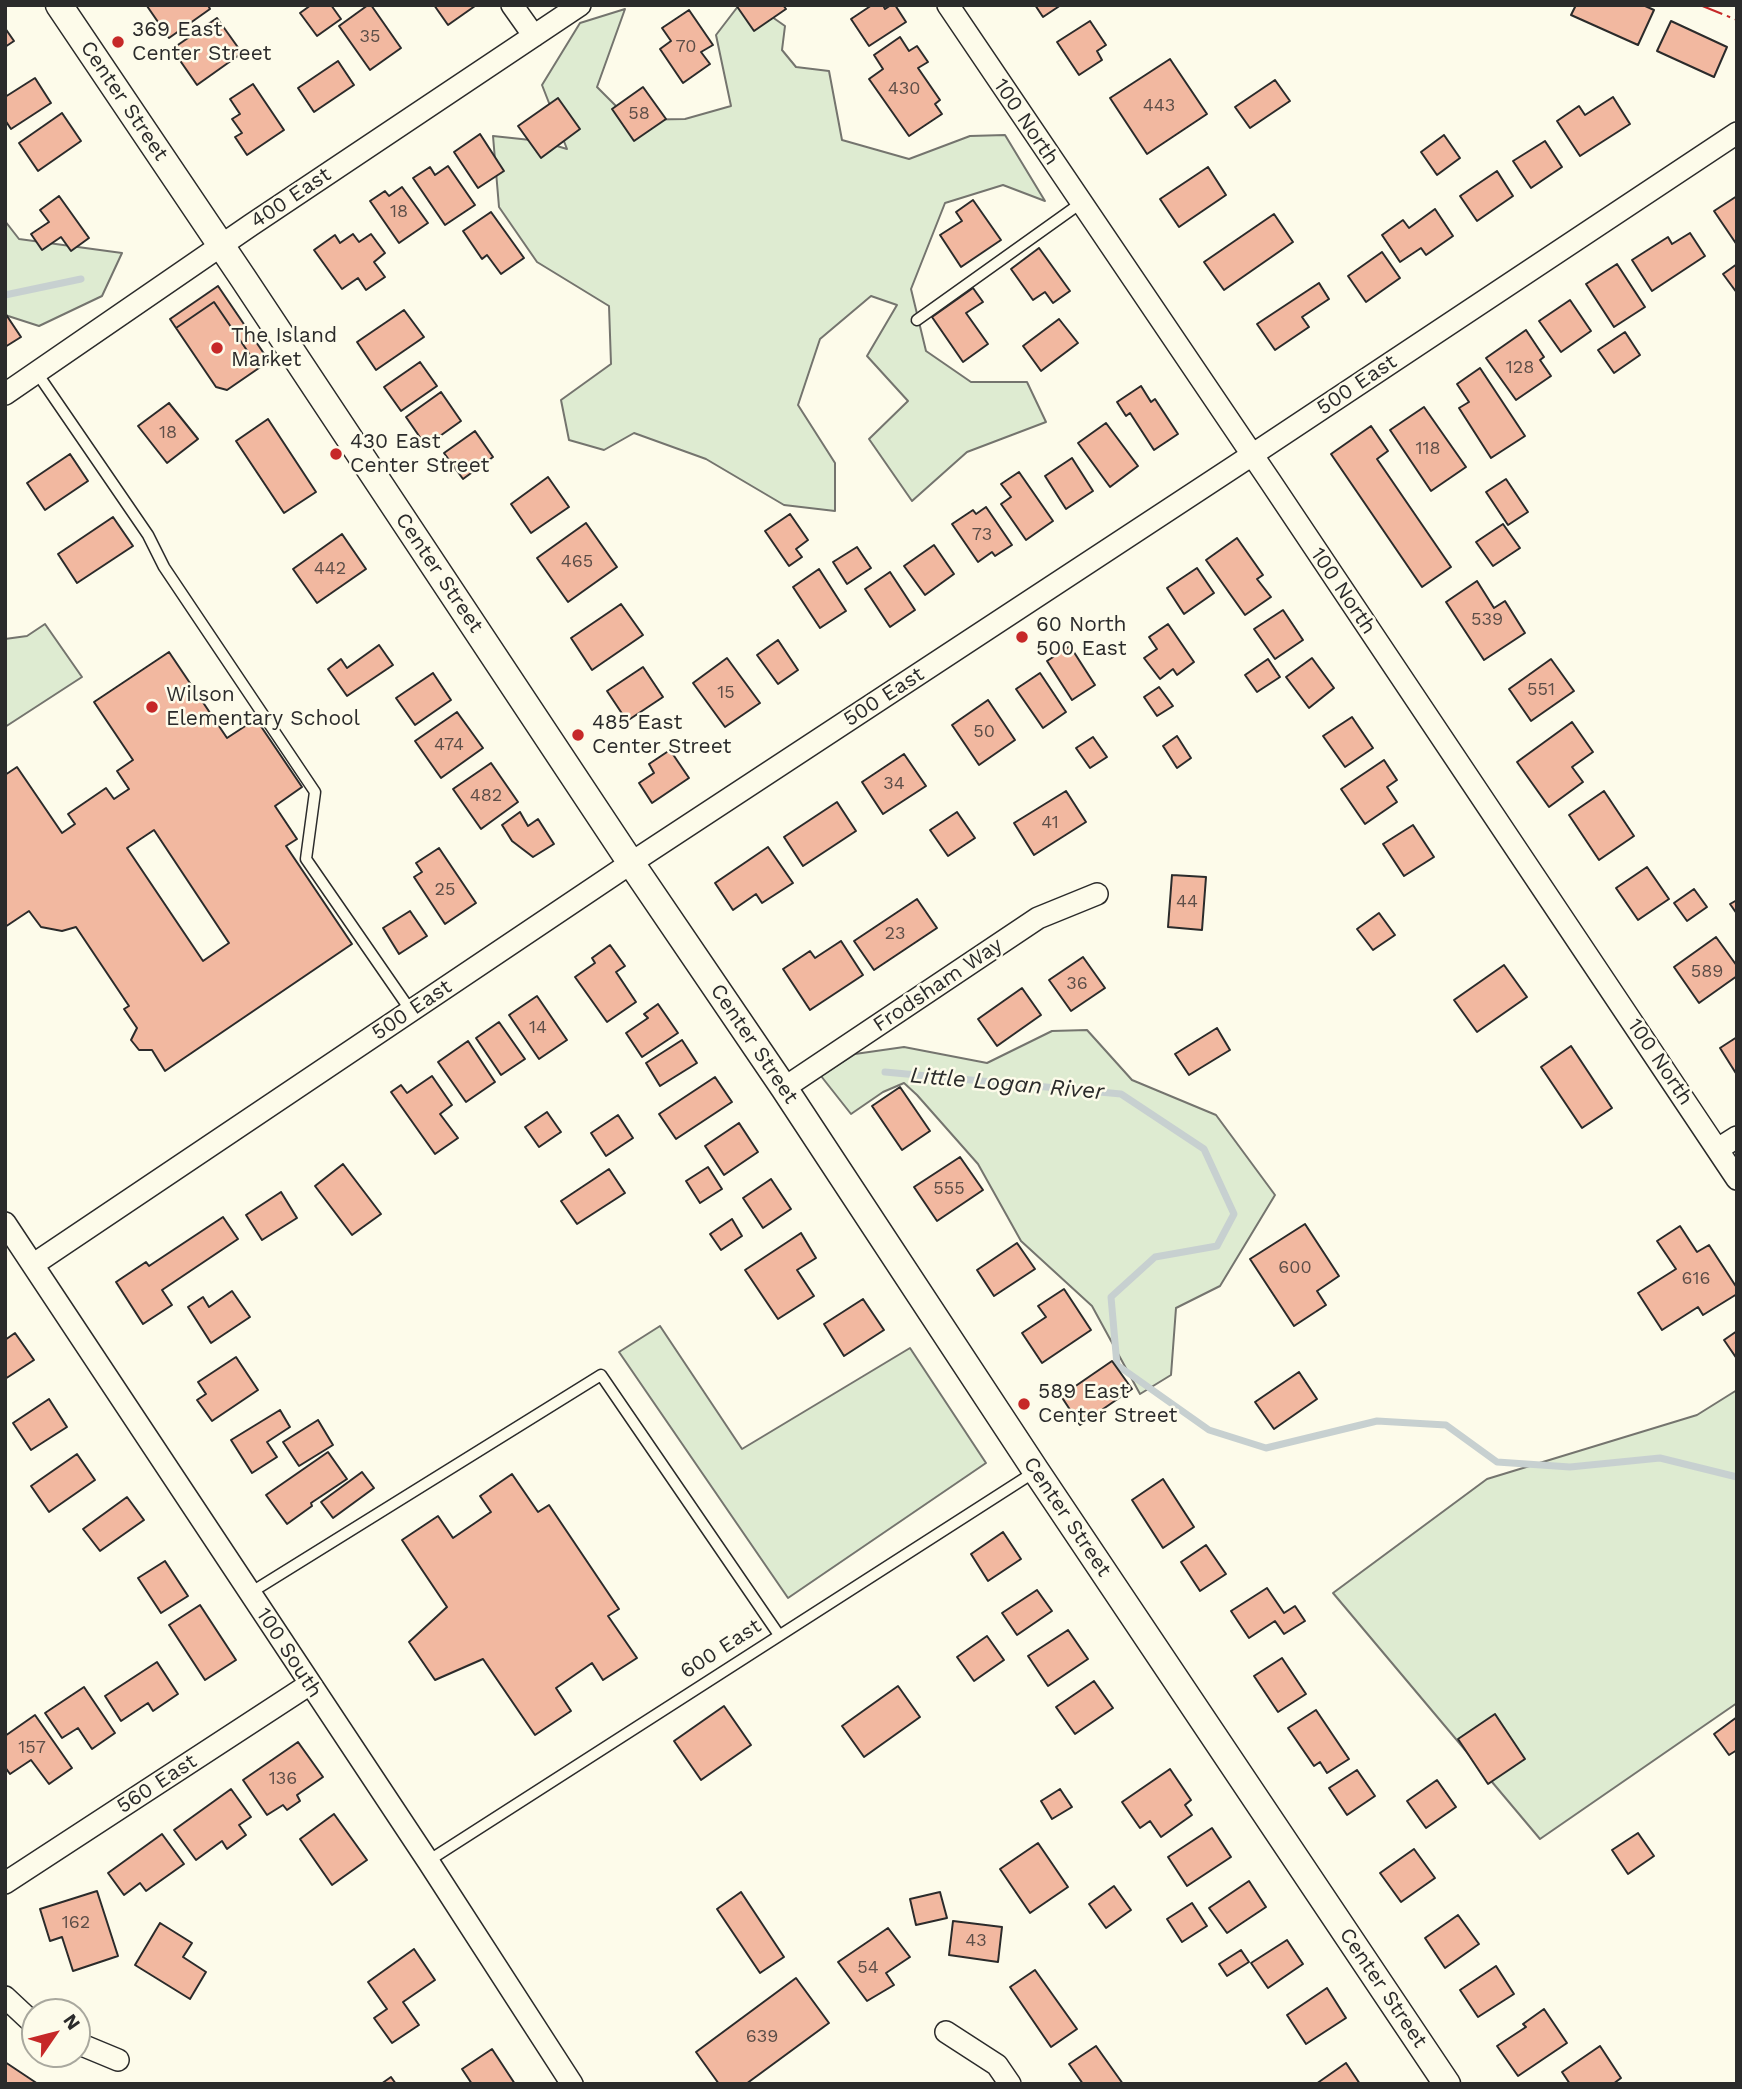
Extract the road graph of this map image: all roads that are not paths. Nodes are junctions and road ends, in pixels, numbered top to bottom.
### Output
1 (59, 5) edge
2 (512, 5) edge
3 (580, 5) edge
4 (948, 5) edge
5 (534, 36) junction
6 (1737, 133) edge
7 (1081, 203) junction
8 (221, 245) junction
9 (917, 320) dead end
10 (37, 373) junction
11 (5, 394) edge
12 (1252, 455) junction
13 (631, 863) junction
14 (1097, 894) dead end
15 (411, 1011) junction
16 (784, 1088) junction
17 (1737, 1137) edge
18 (1718, 1149) junction
19 (1737, 1179) edge
20 (5, 1223) edge
21 (34, 1264) junction
22 (1036, 1471) junction
23 (250, 1593) junction
24 (779, 1635) junction
25 (310, 1684) junction
26 (428, 1861) junction
27 (5, 1883) edge
28 (5, 1997) edge
29 (21, 2012) edge
30 (946, 2032) dead end
31 (91, 2049) edge
32 (118, 2060) dead end
33 (572, 2084) edge
34 (1010, 2084) edge
35 (1447, 2084) edge

1 - 8 street, Center Street
2 - 5 street
3 - 5 street, 400 East
4 - 7 street, 100 North
5 - 8 street, 400 East
6 - 12 street, 500 East
7 - 9 lane
7 - 12 street, 100 North
8 - 10 street, 400 East
8 - 13 street, Center Street
10 - 11 street, 400 East
10 - 15 lane
12 - 13 street, 500 East
12 - 18 street, 100 North
13 - 15 street, 500 East
13 - 16 street, Center Street
14 - 16 street, Frodsham Way
15 - 21 street, 500 East
16 - 22 street, Center Street
17 - 18 street
18 - 19 street, 100 North
20 - 21 street, 100 South
21 - 23 street, 100 South
22 - 24 lane, 600 East
22 - 35 street, Center Street
23 - 24 lane
23 - 25 street, 100 South
24 - 26 lane, 600 East
25 - 26 street, 100 South
25 - 27 street, 560 East
26 - 33 street, 100 South
28 - 29 street
30 - 34 street
31 - 32 street

